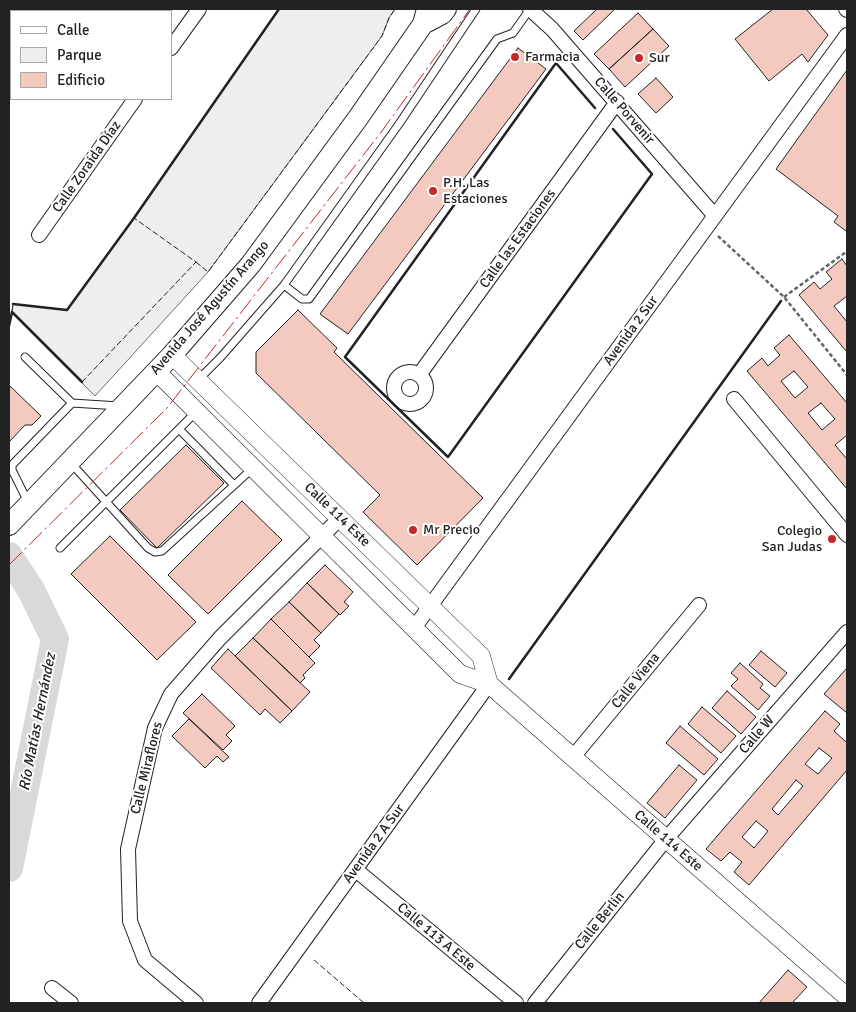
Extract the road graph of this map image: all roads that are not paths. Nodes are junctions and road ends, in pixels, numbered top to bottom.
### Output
1 (199, 9) edge
2 (446, 9) edge
3 (476, 9) edge
4 (530, 9) edge
5 (425, 16) edge
6 (847, 35) edge
7 (172, 47) edge
8 (134, 100) edge
9 (617, 102) junction
10 (715, 216) junction
11 (39, 235) dead end
12 (284, 285) junction
13 (172, 355) junction
14 (25, 357) dead end
15 (156, 371) junction
16 (419, 375) dead end
17 (198, 380) junction
18 (734, 399) dead end
19 (72, 403) junction
20 (123, 406) junction
21 (197, 411) junction
22 (179, 429) junction
23 (70, 461) junction
24 (253, 468) junction
25 (234, 485) junction
26 (107, 503) junction
27 (20, 514) edge
28 (340, 518) junction
29 (847, 535) edge
30 (322, 536) junction
31 (60, 548) dead end
32 (699, 604) dead end
33 (429, 606) junction
34 (414, 628) junction
35 (847, 632) edge
36 (489, 684) junction
37 (573, 757) junction
38 (666, 839) junction
39 (356, 870) junction
40 (52, 988) dead end
41 (847, 998) edge
42 (71, 1003) edge
43 (196, 1003) edge
44 (259, 1003) edge
45 (516, 1003) edge
46 (535, 1003) edge

1 - 7 street
2 - 5 main road, Avenida José Agustín Arango
3 - 12 lane
4 - 9 street, Calle Porvenir
4 - 12 lane
5 - 13 main road, Avenida José Agustín Arango
6 - 10 street, Avenida 2 Sur
8 - 11 street, Calle Zoraida Díaz
9 - 10 street, Calle Porvenir
9 - 16 street, Calle las Estaciones
10 - 33 street, Avenida 2 Sur
12 - 17 lane
13 - 15 main road, Avenida José Agustín Arango
13 - 17 street, Calle 114 Este
14 - 19 lane
15 - 20 main road, Avenida José Agustín Arango
15 - 21 street, Calle 114 Este
17 - 28 street, Calle 114 Este
18 - 29 street
19 - 20 lane
19 - 27 lane
20 - 23 main road, Avenida José Agustín Arango
21 - 22 lane
21 - 24 street, Calle 114 Este
22 - 25 lane
22 - 26 lane
23 - 26 lane
23 - 27 main road, Avenida José Agustín Arango
24 - 25 lane
24 - 30 street, Calle 114 Este
25 - 26 lane
26 - 31 lane
28 - 30 street, Calle Miraflores
28 - 33 street, Calle 114 Este
30 - 34 street, Calle 114 Este
30 - 43 street, Calle Miraflores
32 - 37 street, Calle Viena
33 - 34 street, Avenida 2 Sur
33 - 36 street, Calle 114 Este
34 - 36 street, Calle 114 Este
35 - 38 street, Calle W
36 - 37 street, Calle 114 Este
36 - 39 street, Avenida 2 A Sur
37 - 38 street, Calle 114 Este
38 - 41 street, Calle 114 Este
38 - 46 street, Calle Berlin
39 - 44 street, Avenida 2 A Sur
39 - 45 street, Calle 113 A Este
40 - 42 street

